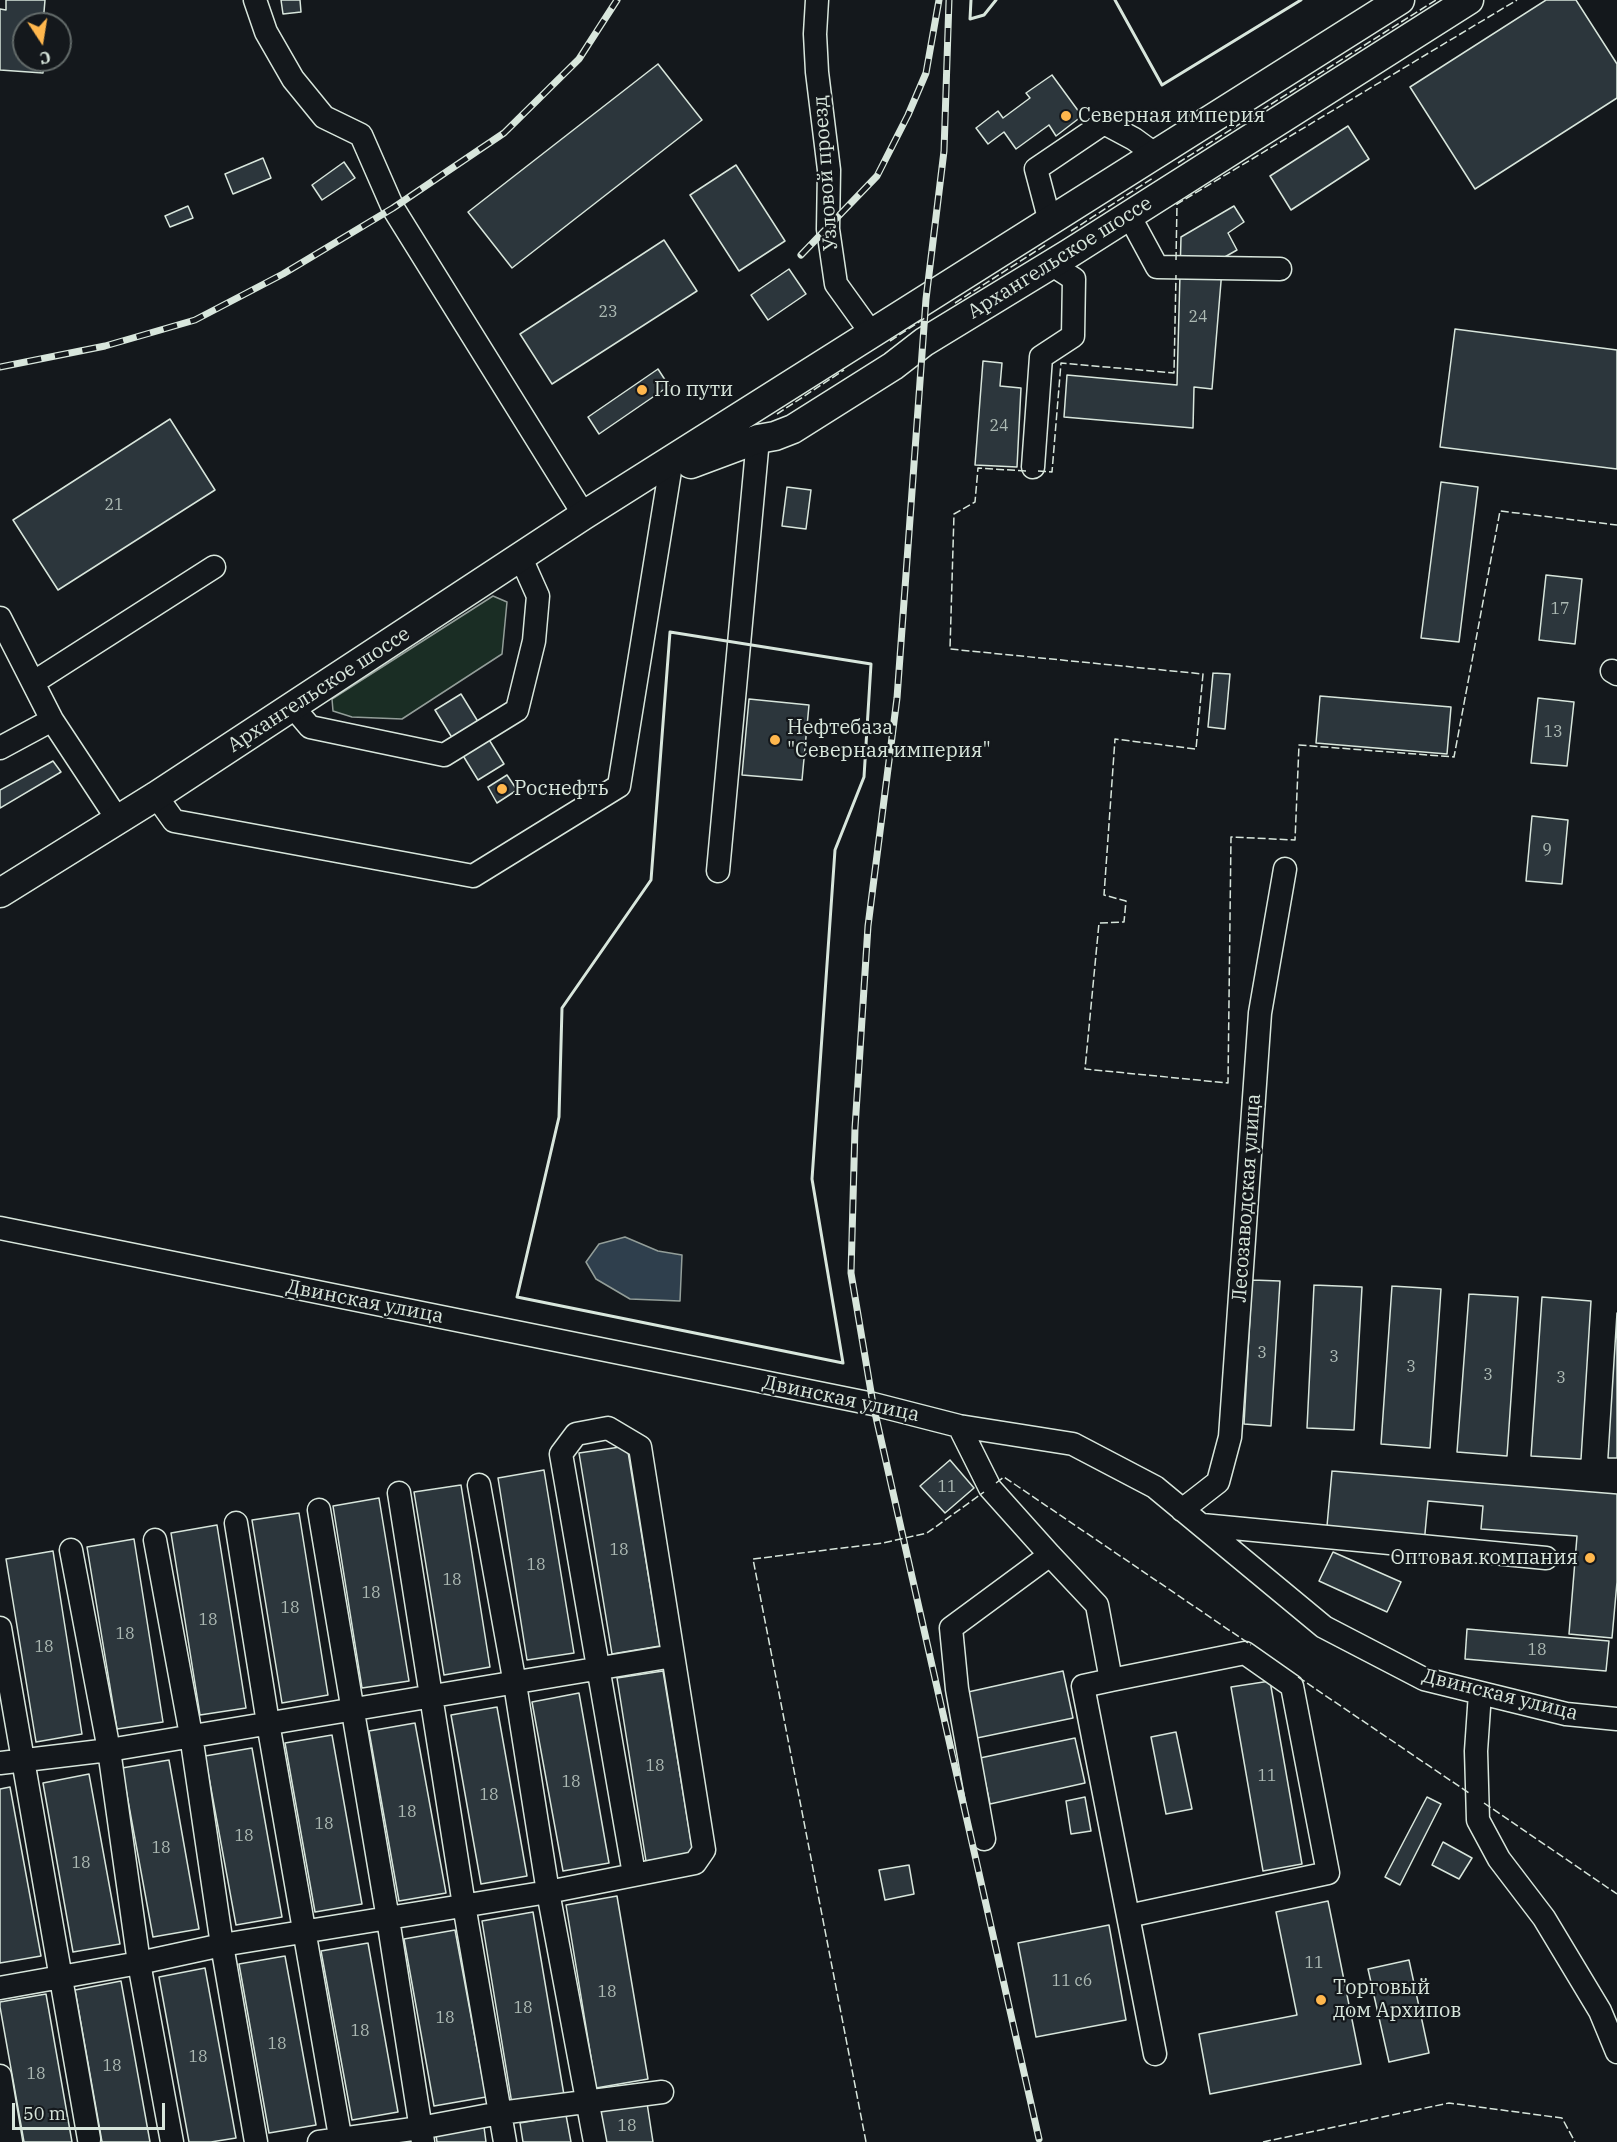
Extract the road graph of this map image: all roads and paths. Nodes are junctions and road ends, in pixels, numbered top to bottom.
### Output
1 (255, 0) edge
2 (817, 0) edge
3 (1400, 0) edge
4 (1469, 0) edge
5 (1156, 154) junction
6 (1176, 186) junction
7 (1131, 219) dead end
8 (1050, 222) junction
9 (1061, 258) junction
10 (1281, 269) dead end
11 (872, 334) junction
12 (893, 366) junction
13 (758, 407) junction
14 (766, 438) junction
15 (1033, 467) dead end
16 (670, 471) junction
17 (635, 484) junction
18 (584, 515) junction
19 (521, 558) junction
20 (214, 567) dead end
21 (0, 618) edge
22 (34, 682) junction
23 (293, 707) junction
24 (52, 720) junction
25 (0, 748) edge
26 (156, 796) junction
27 (118, 820) junction
28 (1285, 869) dead end
29 (718, 871) dead end
30 (0, 893) edge
31 (0, 1228) edge
32 (959, 1426) junction
33 (479, 1485) dead end
34 (399, 1493) dead end
35 (319, 1510) dead end
36 (1182, 1510) junction
37 (236, 1524) dead end
38 (1202, 1525) junction
39 (155, 1540) dead end
40 (71, 1550) dead end
41 (1050, 1555) junction
42 (1545, 1558) dead end
43 (0, 1628) edge
44 (673, 1656) junction
45 (598, 1669) junction
46 (1111, 1680) junction
47 (515, 1684) junction
48 (1480, 1693) junction
49 (432, 1697) junction
50 (353, 1709) junction
51 (1617, 1719) edge
52 (268, 1723) junction
53 (191, 1736) junction
54 (109, 1750) junction
55 (22, 1759) junction
56 (0, 1763) edge
57 (984, 1839) dead end
58 (634, 1874) junction
59 (548, 1892) junction
60 (464, 1905) junction
61 (1128, 1916) junction
62 (388, 1919) junction
63 (305, 1932) junction
64 (222, 1945) junction
65 (139, 1963) junction
66 (61, 1978) junction
67 (0, 1988) edge
68 (1617, 2052) edge
69 (1155, 2054) dead end
70 (0, 2076) edge
71 (662, 2092) dead end
72 (588, 2101) junction
73 (500, 2113) junction
74 (421, 2135) edge
75 (89, 2139) dead end
76 (333, 2141) edge
77 (11, 2142) edge
78 (172, 2142) edge
79 (256, 2142) edge
80 (505, 2142) edge
81 (595, 2142) edge

1 - 18 street
2 - 11 street, Узловой проезд
3 - 5 main road, Архангельское шоссе
4 - 6 main road, Архангельское шоссе
5 - 6 main road
5 - 8 main road, Архангельское шоссе
5 - 8 street
6 - 9 main road, Архангельское шоссе
7 - 10 street
8 - 9 main road
8 - 11 main road, Архангельское шоссе
9 - 12 main road, Архангельское шоссе
9 - 15 street
11 - 12 main road
11 - 13 main road, Архангельское шоссе
12 - 14 main road, Архангельское шоссе
13 - 14 main road
13 - 17 main road, Архангельское шоссе
14 - 16 main road, Архангельское шоссе
14 - 29 street
16 - 17 main road, Архангельское шоссе
16 - 26 street
17 - 18 main road, Архангельское шоссе
18 - 19 main road, Архангельское шоссе
19 - 23 main road, Архангельское шоссе
19 - 23 street
20 - 22 street
21 - 22 street
22 - 24 street
23 - 26 main road, Архангельское шоссе
24 - 25 street
24 - 27 street
26 - 27 main road, Архангельское шоссе
27 - 30 main road, Архангельское шоссе
28 - 36 street, Лесозаводская улица
31 - 32 street, Двинская улица
32 - 36 street, Двинская улица
32 - 41 street
33 - 47 street
34 - 49 street
35 - 50 street
36 - 38 street, Двинская улица
37 - 52 street
38 - 42 street
38 - 48 street, Двинская улица
39 - 53 street
40 - 54 street
41 - 46 street
41 - 57 street
43 - 55 street
44 - 45 street
44 - 45 street
44 - 58 street
45 - 47 street
45 - 58 street
46 - 61 street
46 - 61 street
47 - 49 street
47 - 59 street
48 - 51 street, Двинская улица
48 - 68 street
49 - 50 street
49 - 60 street
50 - 52 street
50 - 62 street
52 - 53 street
52 - 63 street
53 - 54 street
53 - 64 street
54 - 55 street
54 - 65 street
55 - 56 street
55 - 66 street
58 - 59 street
59 - 60 street
59 - 72 street
60 - 62 street
60 - 73 street
61 - 69 street
62 - 63 street
62 - 74 street
63 - 64 street
63 - 76 street
64 - 65 street
64 - 79 street
65 - 66 street
65 - 78 street
66 - 67 street
66 - 75 street
70 - 77 street
71 - 72 street
72 - 73 street
72 - 81 street
73 - 74 street
73 - 80 street
74 - 76 street

